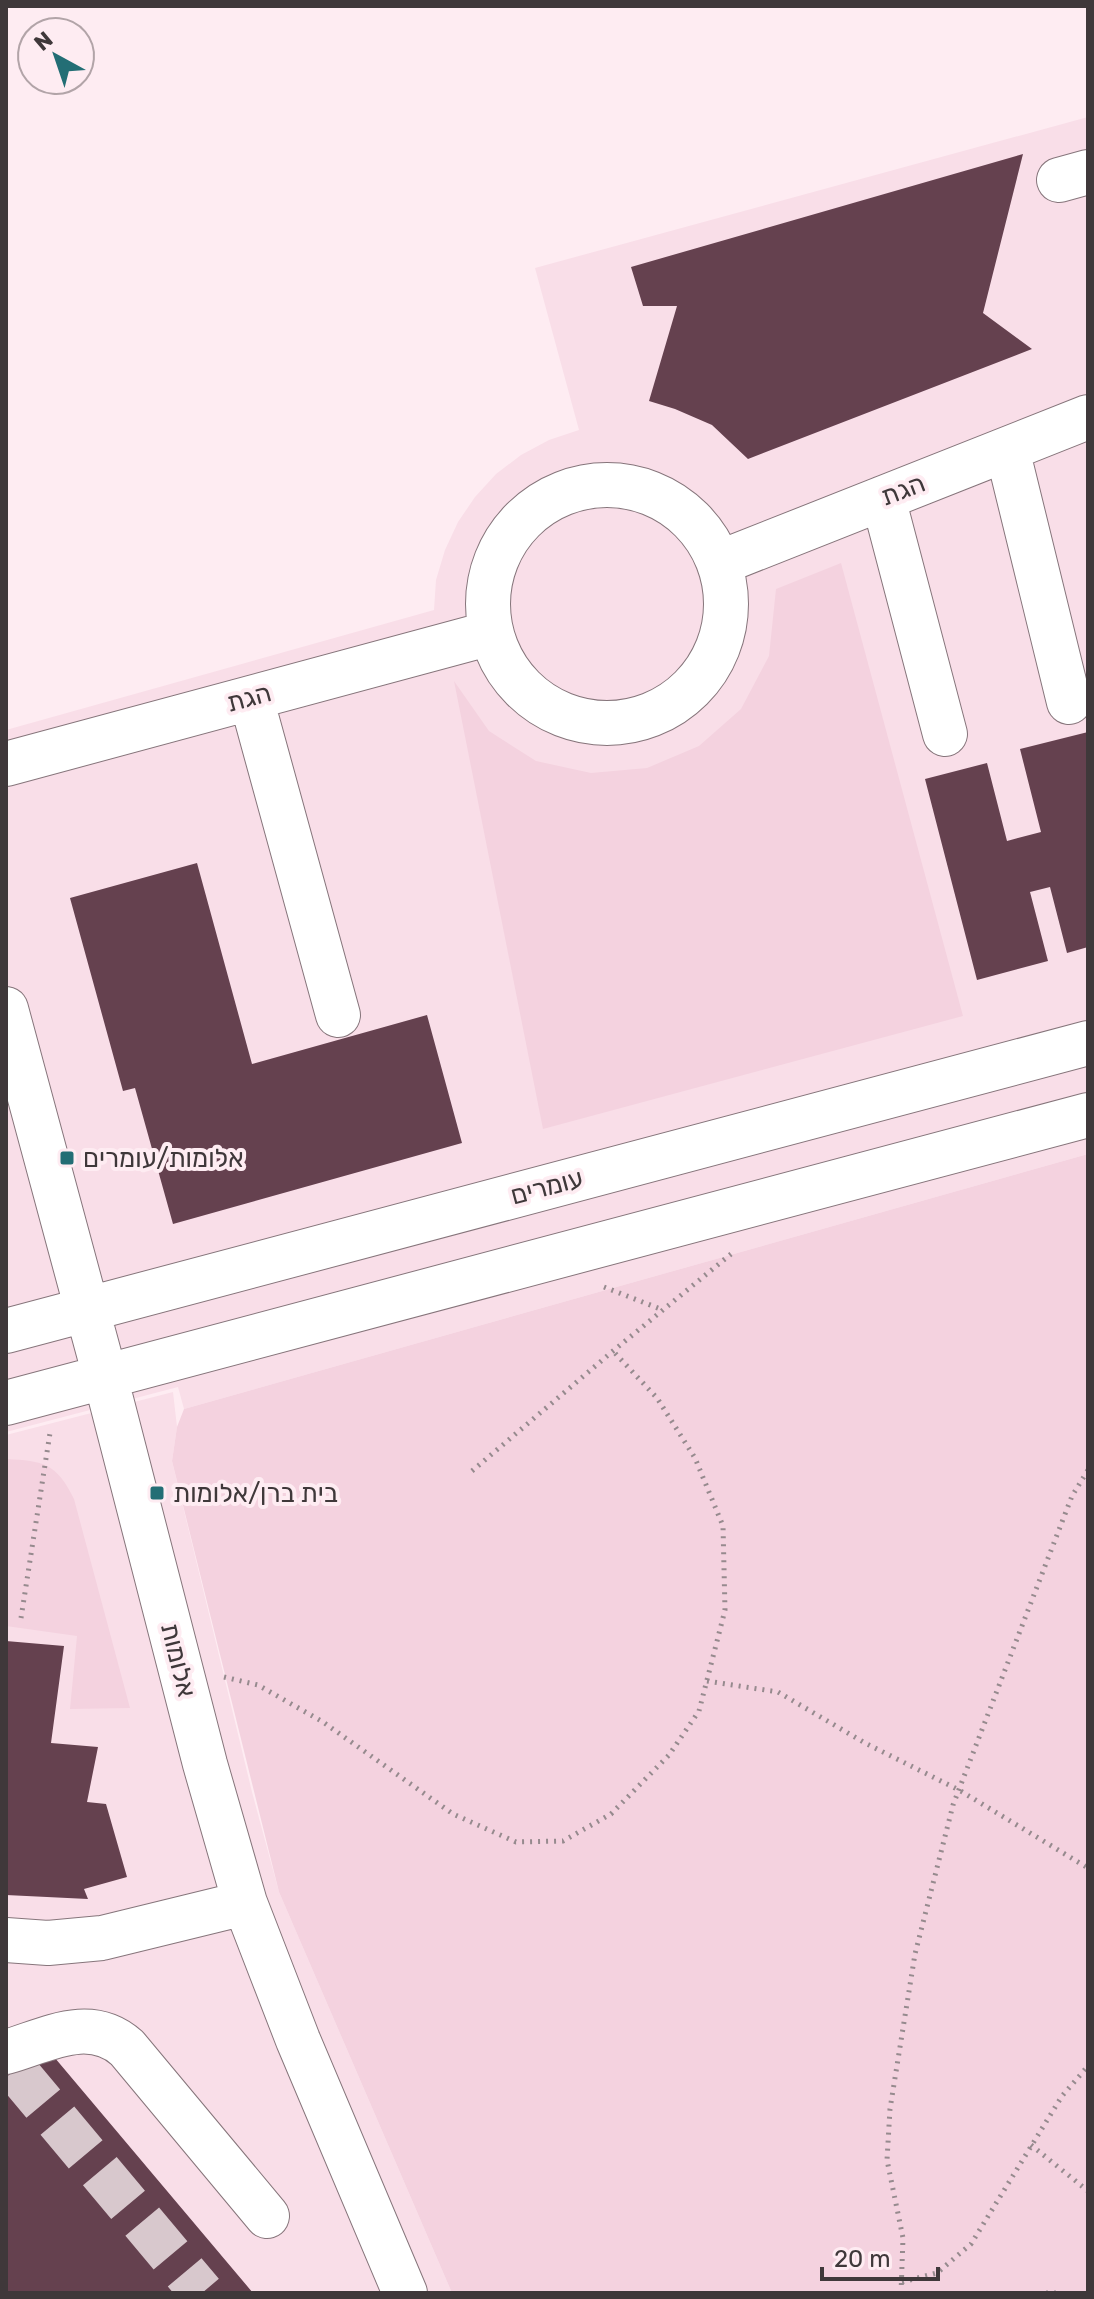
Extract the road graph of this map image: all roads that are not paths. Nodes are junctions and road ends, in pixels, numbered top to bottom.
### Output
1 (1088, 417) edge
2 (1007, 449) junction
3 (883, 498) junction
4 (719, 563) junction
5 (491, 633) junction
6 (251, 698) junction
7 (1069, 702) dead end
8 (945, 734) dead end
9 (6, 764) edge
10 (6, 1009) edge
11 (338, 1015) dead end
12 (1088, 1043) edge
13 (1088, 1115) edge
14 (87, 1309) junction
15 (6, 1331) edge
16 (105, 1376) junction
17 (6, 1403) edge
18 (245, 1903) junction
19 (6, 1940) edge
20 (9, 2061) edge
21 (267, 2216) dead end
22 (405, 2293) edge

1 - 2 street, הגת
2 - 3 street, הגת
2 - 7 street
3 - 4 street, הגת
3 - 8 street
4 - 5 street
4 - 5 street
5 - 6 street, הגת
6 - 9 street, הגת
6 - 11 street
10 - 14 street, אלומות
12 - 14 street, עומרים
13 - 16 street
14 - 15 street, עומרים
14 - 16 street, אלומות
16 - 17 street
16 - 18 street, אלומות
18 - 19 street
18 - 22 street, אלומות
20 - 21 street

